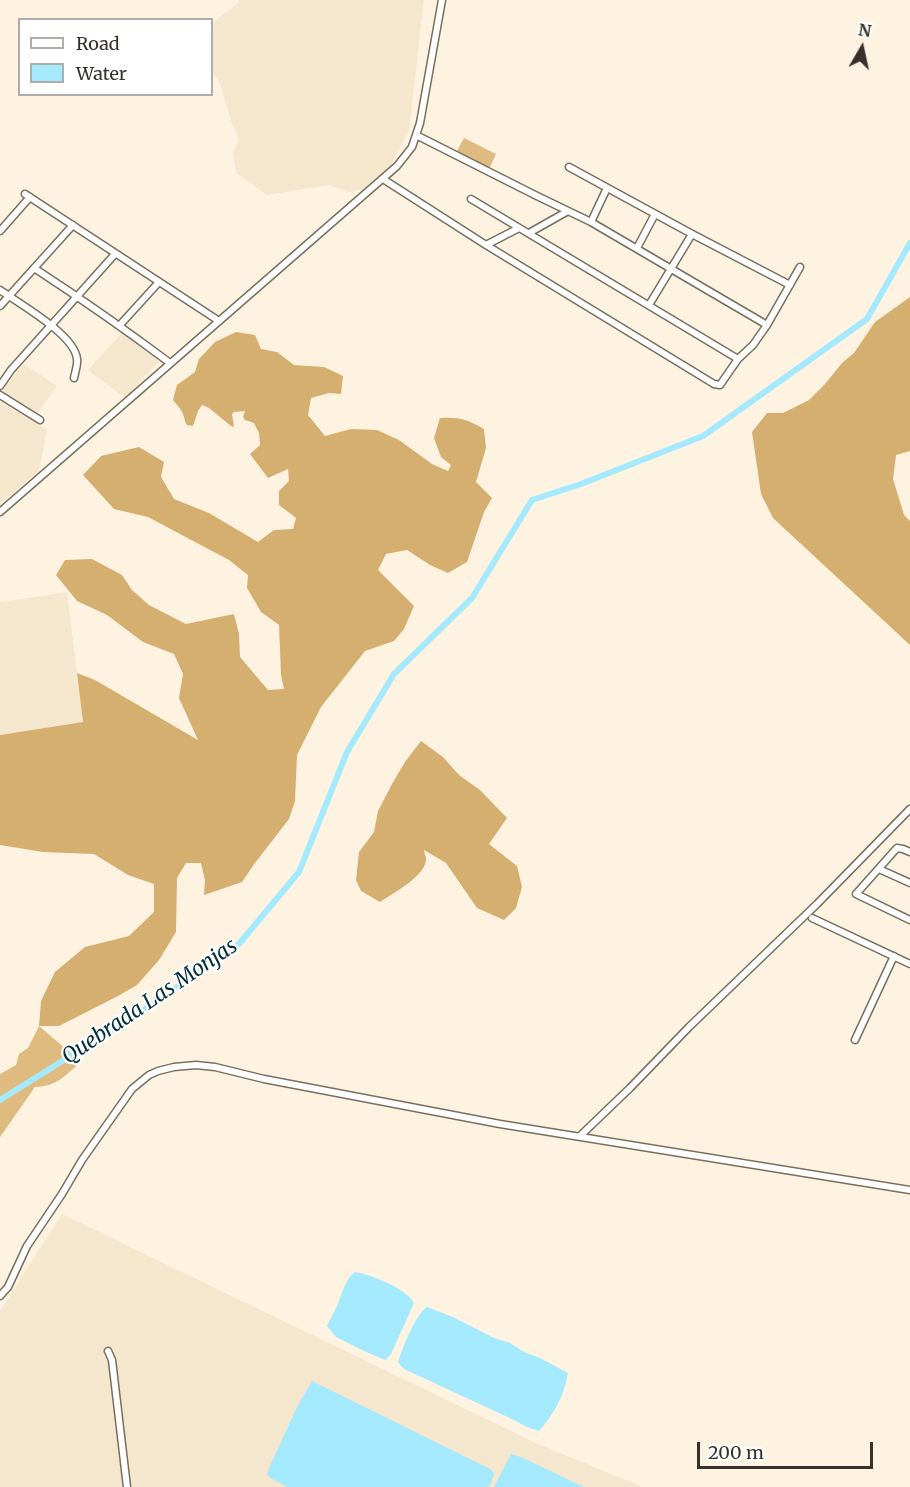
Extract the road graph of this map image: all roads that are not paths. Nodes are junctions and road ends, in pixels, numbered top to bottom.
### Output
1 (441, 0) edge
2 (416, 135) junction
3 (569, 167) dead end
4 (383, 179) junction
5 (608, 188) junction
6 (471, 199) dead end
7 (568, 212) junction
8 (656, 214) junction
9 (591, 222) junction
10 (73, 225) junction
11 (519, 228) junction
12 (0, 231) edge
13 (529, 233) junction
14 (692, 234) junction
15 (486, 245) junction
16 (637, 248) junction
17 (115, 254) junction
18 (800, 267) dead end
19 (34, 268) junction
20 (671, 268) junction
21 (159, 282) junction
22 (790, 285) junction
23 (0, 291) edge
24 (8, 296) junction
25 (77, 296) junction
26 (649, 305) junction
27 (0, 306) edge
28 (219, 321) junction
29 (767, 325) junction
30 (51, 326) junction
31 (119, 326) junction
32 (738, 359) junction
33 (170, 363) junction
34 (74, 378) dead end
35 (0, 386) edge
36 (0, 395) edge
37 (40, 420) dead end
38 (0, 512) edge
39 (910, 809) edge
40 (910, 852) edge
41 (879, 868) junction
42 (910, 883) edge
43 (812, 918) dead end
44 (910, 920) edge
45 (894, 956) junction
46 (910, 964) edge
47 (855, 1040) dead end
48 (580, 1136) junction
49 (910, 1190) edge
50 (0, 1296) edge
51 (108, 1351) dead end
52 (128, 1487) edge

1 - 2 street
2 - 4 street
2 - 7 street
3 - 5 street
4 - 15 street
4 - 28 street
5 - 8 street
5 - 9 street
6 - 11 street
7 - 9 street
7 - 13 street
8 - 14 street
8 - 16 street
9 - 16 street
10 - 12 street
10 - 17 street
10 - 19 street
11 - 13 street
11 - 15 street
13 - 26 street
14 - 20 street
14 - 22 street
15 - 32 street
16 - 20 street
17 - 21 street
17 - 25 street
18 - 22 street
19 - 24 street
19 - 25 street
20 - 26 street
20 - 29 street
21 - 28 street
21 - 31 street
22 - 29 street
23 - 24 street
24 - 27 street
24 - 30 street
25 - 30 street
25 - 31 street
26 - 32 street
28 - 33 street
29 - 32 street
30 - 34 street
30 - 35 street
31 - 33 street
33 - 38 street
36 - 37 street
39 - 48 street
40 - 41 street
41 - 42 street
41 - 44 street
43 - 45 street
45 - 46 street
45 - 47 street
48 - 49 street
48 - 50 street
51 - 52 street

